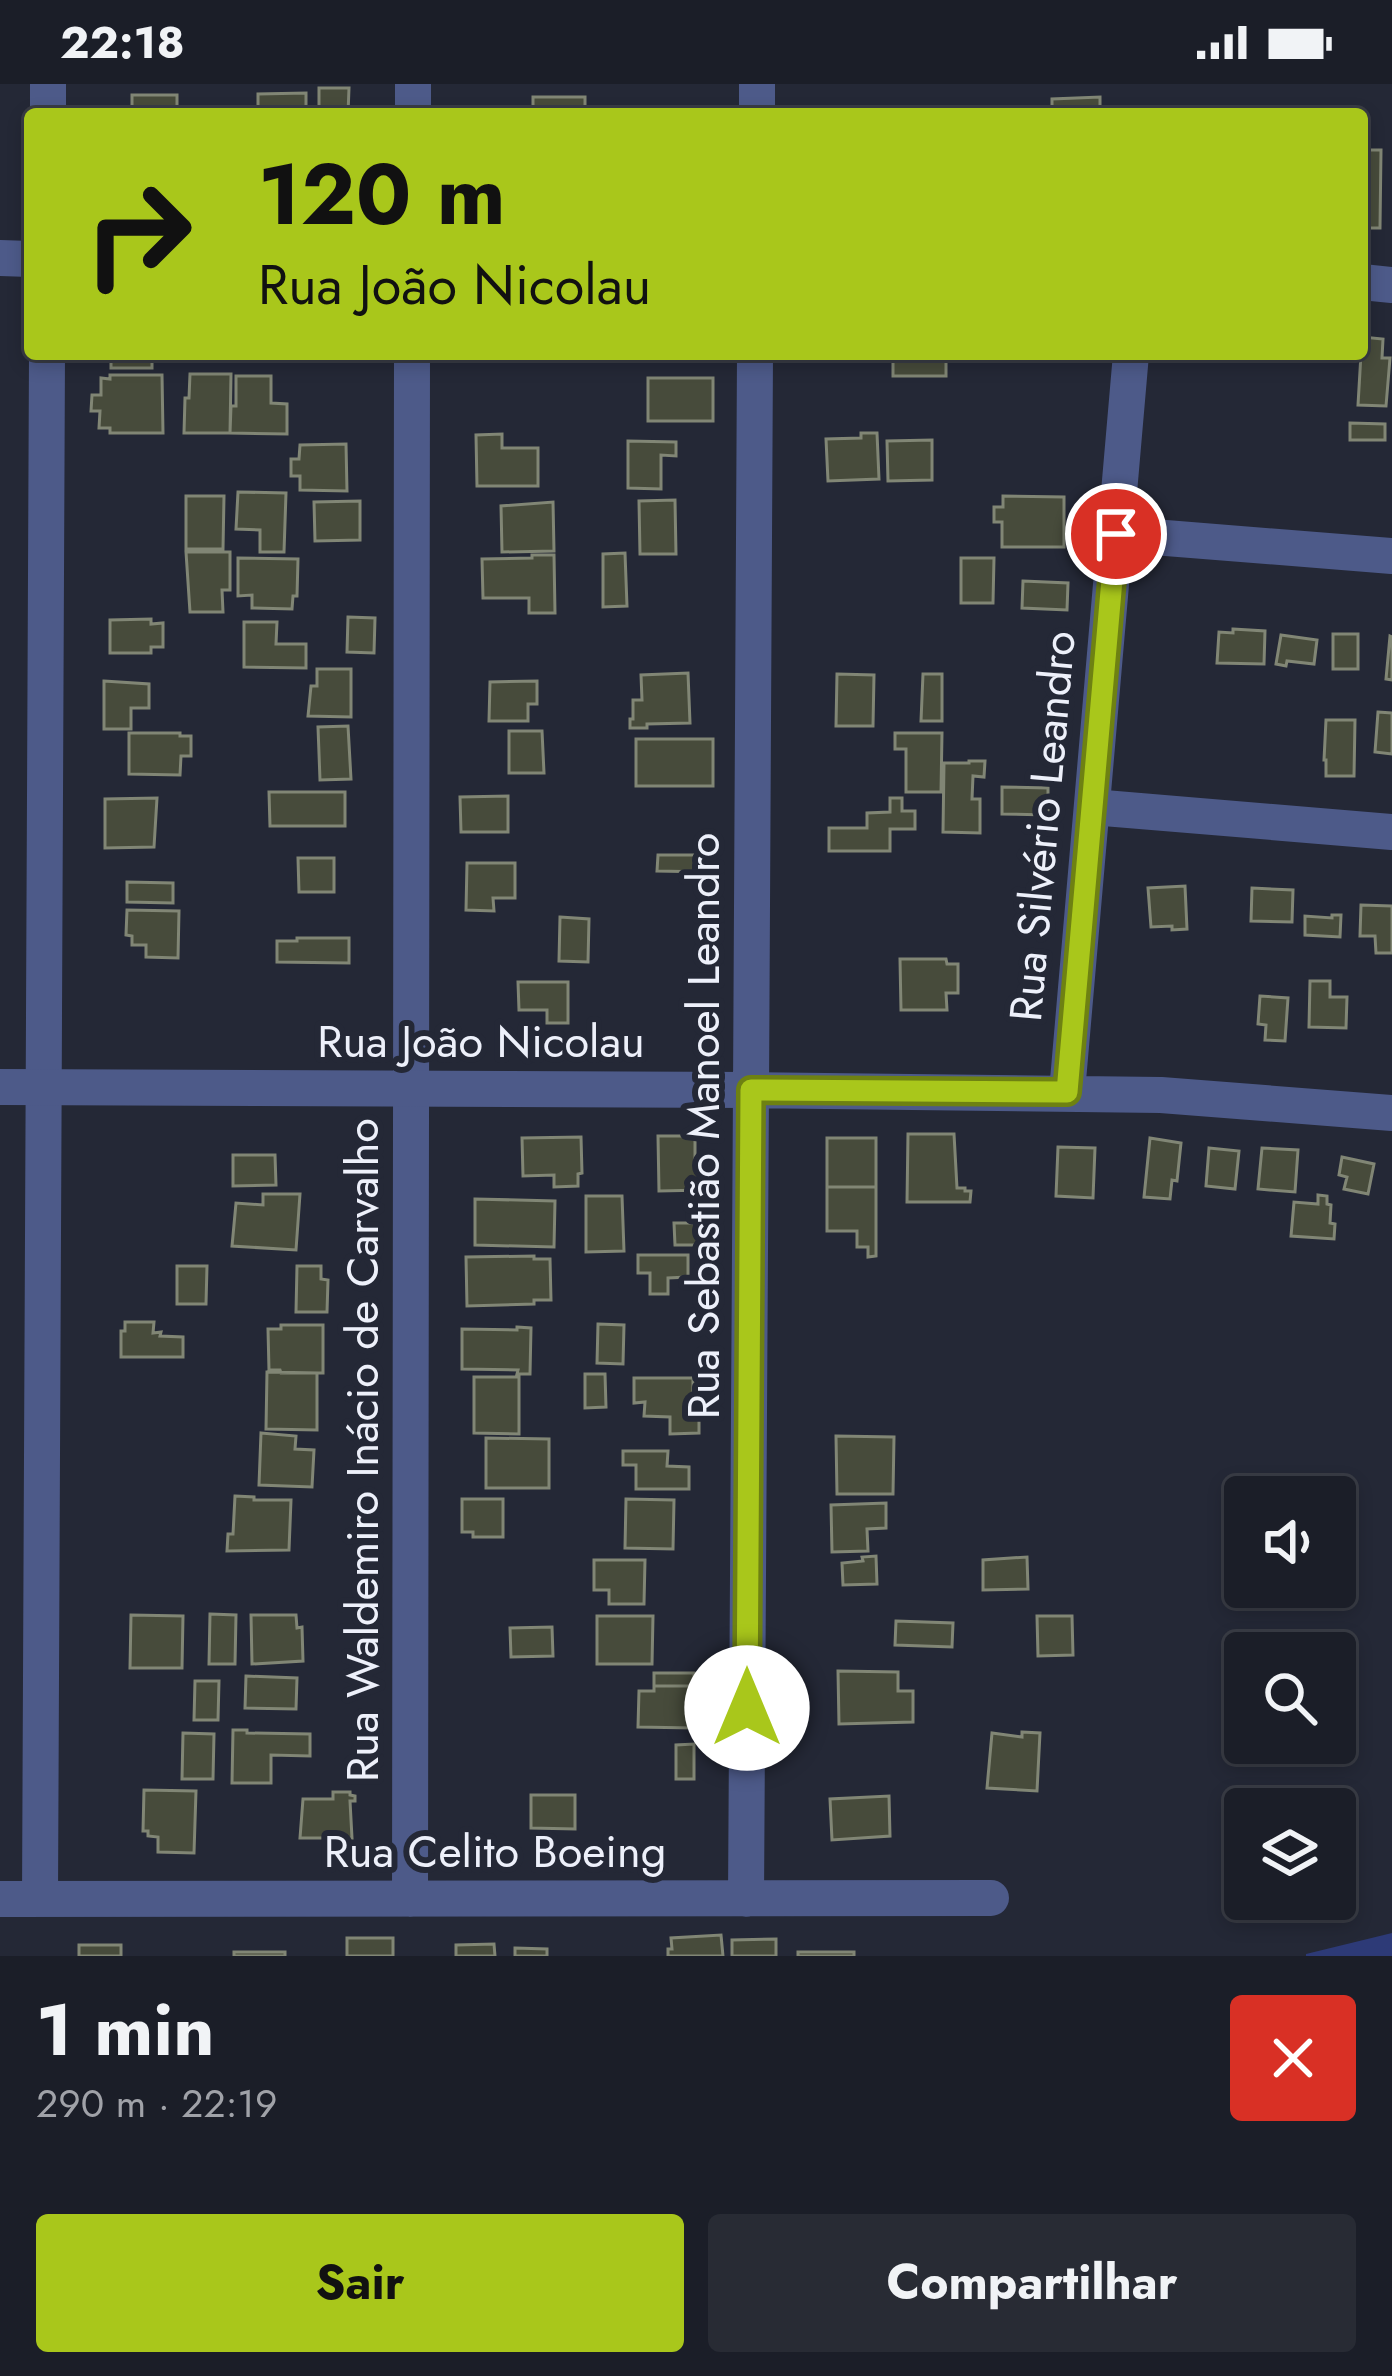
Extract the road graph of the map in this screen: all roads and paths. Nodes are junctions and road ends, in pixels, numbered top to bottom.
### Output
1 (47, 360) edge
2 (412, 360) edge
3 (755, 360) edge
4 (1130, 360) edge
5 (1116, 534) junction
6 (1392, 556) edge
7 (1092, 807) junction
8 (1392, 832) edge
9 (0, 1087) edge
10 (43, 1087) junction
11 (411, 1088) junction
12 (751, 1090) junction
13 (1067, 1092) junction
14 (1392, 1113) edge
15 (991, 1898) dead end
16 (0, 1899) edge
17 (40, 1899) junction
18 (410, 1899) junction
19 (746, 1899) junction

1 - 10 street
2 - 11 street, Rua Waldemiro Inácio de Carvalho
3 - 12 street, Rua Sebastião Manoel Leandro
4 - 5 street, Rua Silvério Leandro
5 - 6 street
5 - 7 street, Rua Silvério Leandro
7 - 8 street
7 - 13 street, Rua Silvério Leandro
9 - 10 street, Rua João Nicolau
10 - 11 street, Rua João Nicolau
10 - 17 street
11 - 12 street, Rua João Nicolau
11 - 18 street, Rua Waldemiro Inácio de Carvalho
12 - 13 street, Rua João Nicolau
12 - 19 street, Rua Sebastião Manoel Leandro
13 - 14 street, Rua João Nicolau
15 - 19 street, Rua Celito Boeing
16 - 17 street, Rua Celito Boeing
17 - 18 street, Rua Celito Boeing
18 - 19 street, Rua Celito Boeing

